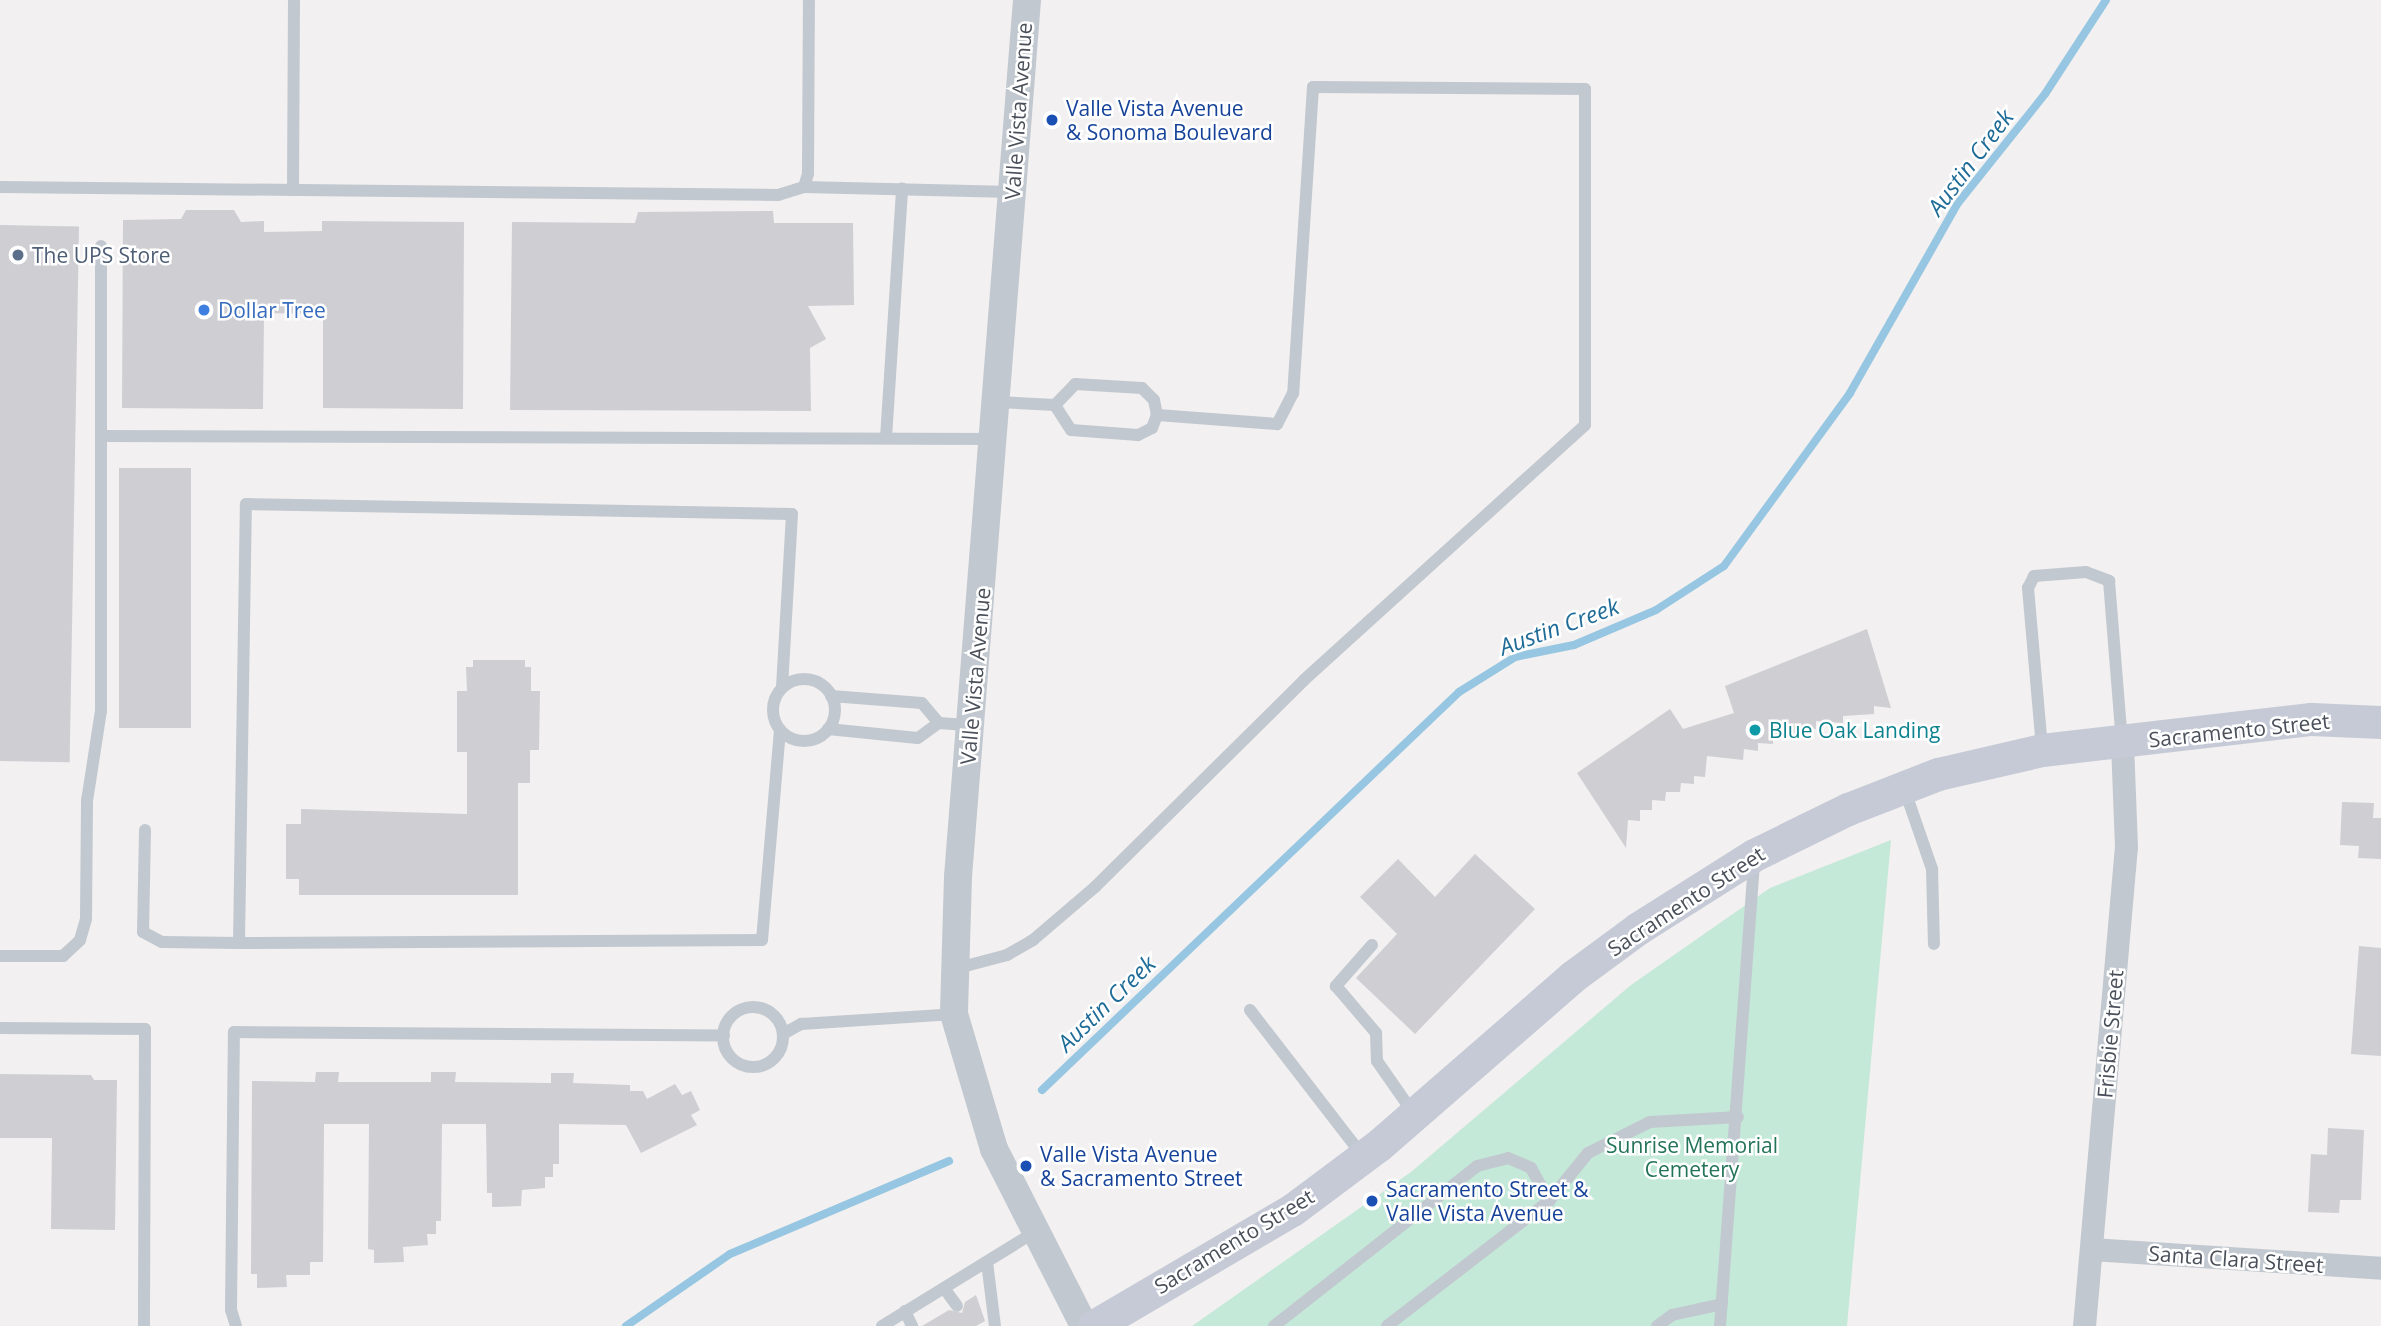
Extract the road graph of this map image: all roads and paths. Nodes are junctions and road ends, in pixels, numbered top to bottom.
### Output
1 (294, 0) edge
2 (808, 0) edge
3 (1027, 0) edge
4 (0, 187) edge
5 (804, 187) junction
6 (902, 189) junction
7 (293, 190) junction
8 (1012, 192) junction
9 (101, 246) dead end
10 (998, 402) junction
11 (1055, 405) junction
12 (1157, 415) junction
13 (101, 436) junction
14 (886, 438) junction
15 (995, 439) junction
16 (782, 688) junction
17 (831, 696) junction
18 (2381, 722) edge
19 (939, 723) junction
20 (971, 725) junction
21 (828, 729) junction
22 (780, 730) junction
23 (2122, 742) junction
24 (2042, 750) junction
25 (1904, 787) junction
26 (145, 830) dead end
27 (1754, 855) junction
28 (239, 943) junction
29 (1934, 944) dead end
30 (1372, 945) dead end
31 (0, 956) edge
32 (954, 969) junction
33 (1250, 1010) dead end
34 (954, 1014) junction
35 (0, 1028) edge
36 (783, 1034) junction
37 (724, 1035) junction
38 (1414, 1115) junction
39 (1738, 1116) junction
40 (1364, 1157) junction
41 (1549, 1201) junction
42 (1035, 1232) junction
43 (2091, 1249) junction
44 (987, 1262) junction
45 (2381, 1268) edge
46 (944, 1288) junction
47 (1722, 1304) junction
48 (957, 1306) dead end
49 (905, 1311) junction
50 (144, 1326) edge
51 (236, 1326) edge
52 (882, 1326) edge
53 (912, 1326) edge
54 (996, 1326) edge
55 (1084, 1326) edge
56 (1094, 1326) edge
57 (1275, 1326) edge
58 (1387, 1326) edge
59 (1657, 1326) edge
60 (1720, 1326) edge
61 (2084, 1326) edge

1 - 7 lane
2 - 5 lane
3 - 8 street, Valle Vista Avenue
4 - 7 lane
5 - 6 lane
5 - 7 lane
6 - 8 lane
6 - 14 lane
8 - 10 street, Valle Vista Avenue
9 - 13 lane
10 - 11 lane
10 - 15 street, Valle Vista Avenue
11 - 12 lane
11 - 12 lane
12 - 32 lane
13 - 14 lane
13 - 31 lane
14 - 15 lane
15 - 20 street, Valle Vista Avenue
16 - 17 lane
16 - 22 lane
16 - 28 lane
17 - 19 lane
17 - 21 lane
18 - 23 main road, Sacramento Street
19 - 20 lane
19 - 21 lane
20 - 32 street, Valle Vista Avenue
21 - 22 lane
22 - 28 lane
23 - 24 main road, Sacramento Street
23 - 24 lane
23 - 43 street, Frisbie Street
24 - 25 main road, Sacramento Street
25 - 27 main road, Sacramento Street
25 - 29 lane
26 - 28 lane
27 - 38 main road, Sacramento Street
27 - 39 lane
30 - 38 lane
32 - 34 street, Valle Vista Avenue
33 - 40 lane
34 - 36 lane
34 - 42 street, Valle Vista Avenue
35 - 50 lane
36 - 37 lane
36 - 37 lane
37 - 51 lane
38 - 40 main road, Sacramento Street
39 - 41 lane
39 - 47 lane
40 - 56 main road, Sacramento Street
41 - 57 lane
41 - 58 lane
42 - 44 lane
42 - 55 street, Valle Vista Avenue
43 - 45 street, Santa Clara Street
43 - 61 street, Frisbie Street
44 - 46 lane
44 - 54 lane
46 - 48 lane
46 - 49 lane
47 - 59 lane
47 - 60 lane
49 - 52 lane
49 - 53 lane

